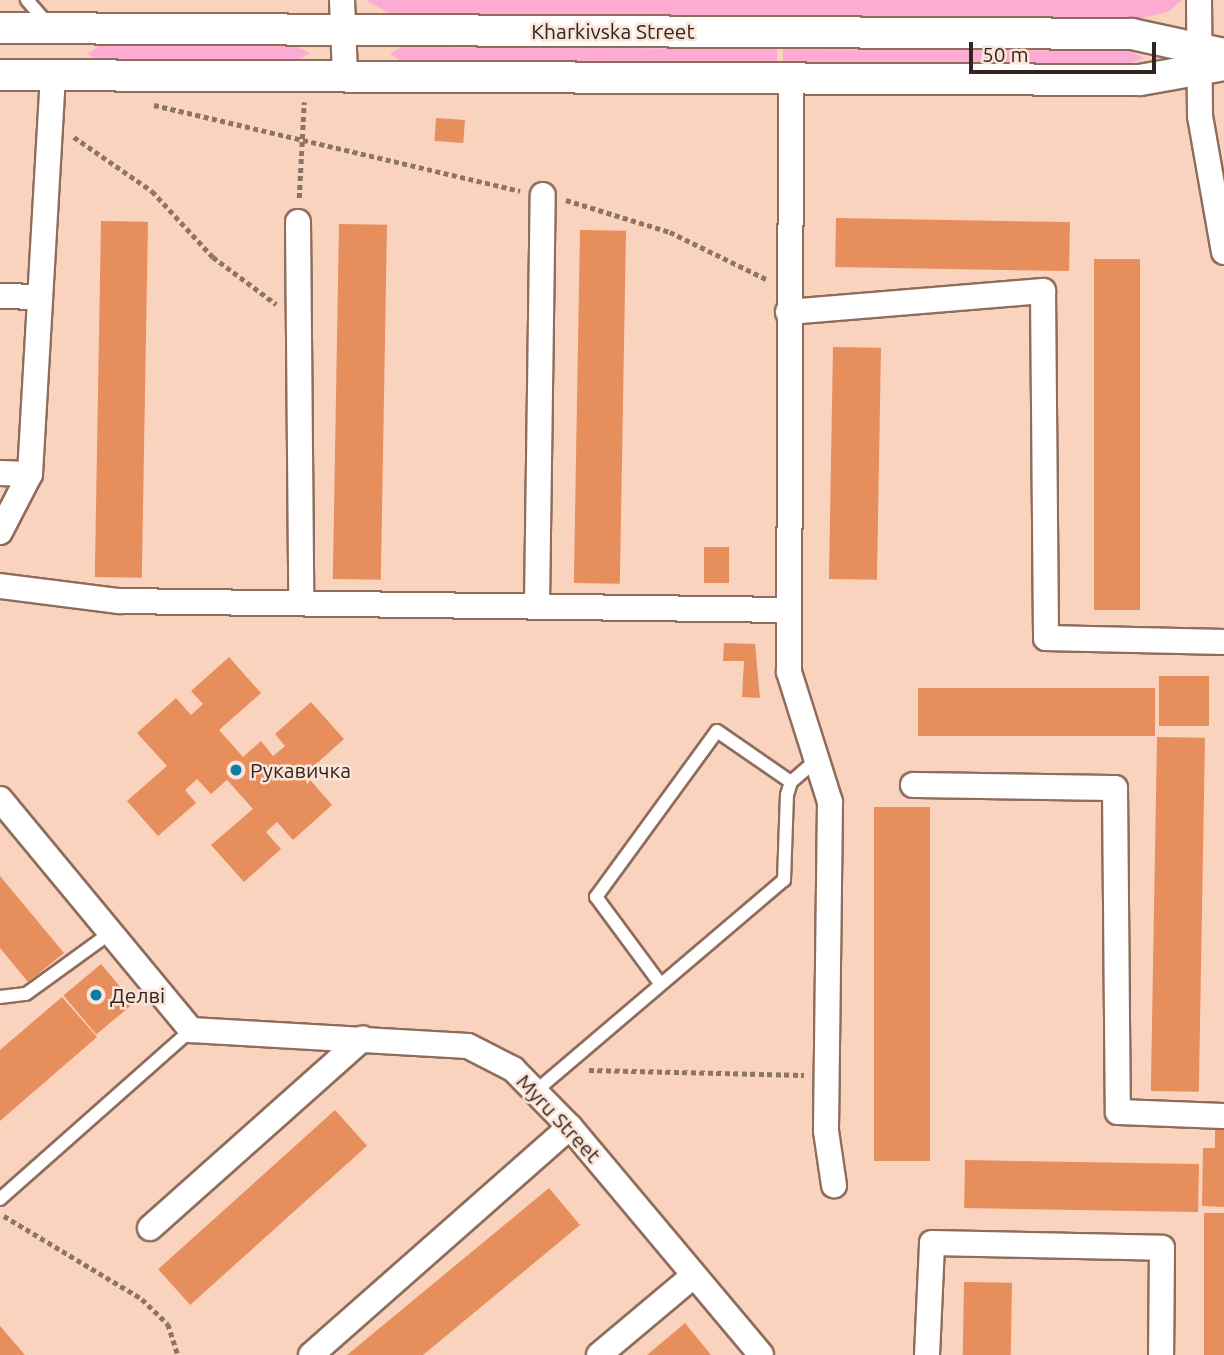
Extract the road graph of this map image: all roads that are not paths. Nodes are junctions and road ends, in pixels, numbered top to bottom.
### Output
1 (27, 0) edge
2 (1199, 0) edge
3 (343, 14) edge
4 (0, 28) edge
5 (52, 28) junction
6 (1211, 48) edge
7 (1211, 69) edge
8 (0, 75) edge
9 (53, 76) junction
10 (345, 76) junction
11 (791, 80) junction
12 (543, 195) road end
13 (298, 222) road end
14 (1224, 252) edge
15 (0, 296) edge
16 (40, 296) junction
17 (788, 301) junction
18 (0, 473) edge
19 (30, 474) junction
20 (0, 532) edge
21 (0, 586) edge
22 (301, 601) junction
23 (537, 604) junction
24 (788, 610) junction
25 (1224, 642) edge
26 (816, 760) junction
27 (791, 782) junction
28 (913, 785) dead end
29 (0, 799) edge
30 (109, 934) junction
31 (659, 982) junction
32 (0, 997) edge
33 (191, 1030) junction
34 (363, 1038) junction
35 (537, 1090) junction
36 (1224, 1115) edge
37 (570, 1127) junction
38 (834, 1185) dead end
39 (0, 1199) edge
40 (150, 1228) dead end
41 (693, 1276) junction
42 (311, 1355) edge
43 (599, 1355) edge
44 (761, 1355) edge
45 (927, 1355) edge
46 (1161, 1355) edge

1 - 5 lane
2 - 6 street
3 - 5 street, Kharkivska Street
3 - 6 street, Kharkivska Street
3 - 10 street
4 - 5 street, Kharkivska Street
5 - 9 street
6 - 7 street
7 - 11 street
7 - 14 street
8 - 9 street
9 - 10 street
9 - 16 street
10 - 11 street
11 - 17 street
12 - 23 street
13 - 22 street
15 - 16 street
16 - 19 street
17 - 24 street
17 - 25 street
18 - 19 street
19 - 20 street
21 - 22 street
22 - 23 street
23 - 24 street
24 - 26 street
26 - 27 lane
26 - 38 street
27 - 31 lane
27 - 31 lane
28 - 36 street
29 - 30 street
30 - 32 lane
30 - 33 street
31 - 35 lane
33 - 34 street, Myru Street
33 - 39 lane
34 - 35 street, Myru Street
34 - 40 street
35 - 37 street, Myru Street
37 - 41 street, Myru Street
37 - 42 street
41 - 43 street
41 - 44 street, Myru Street
45 - 46 street

